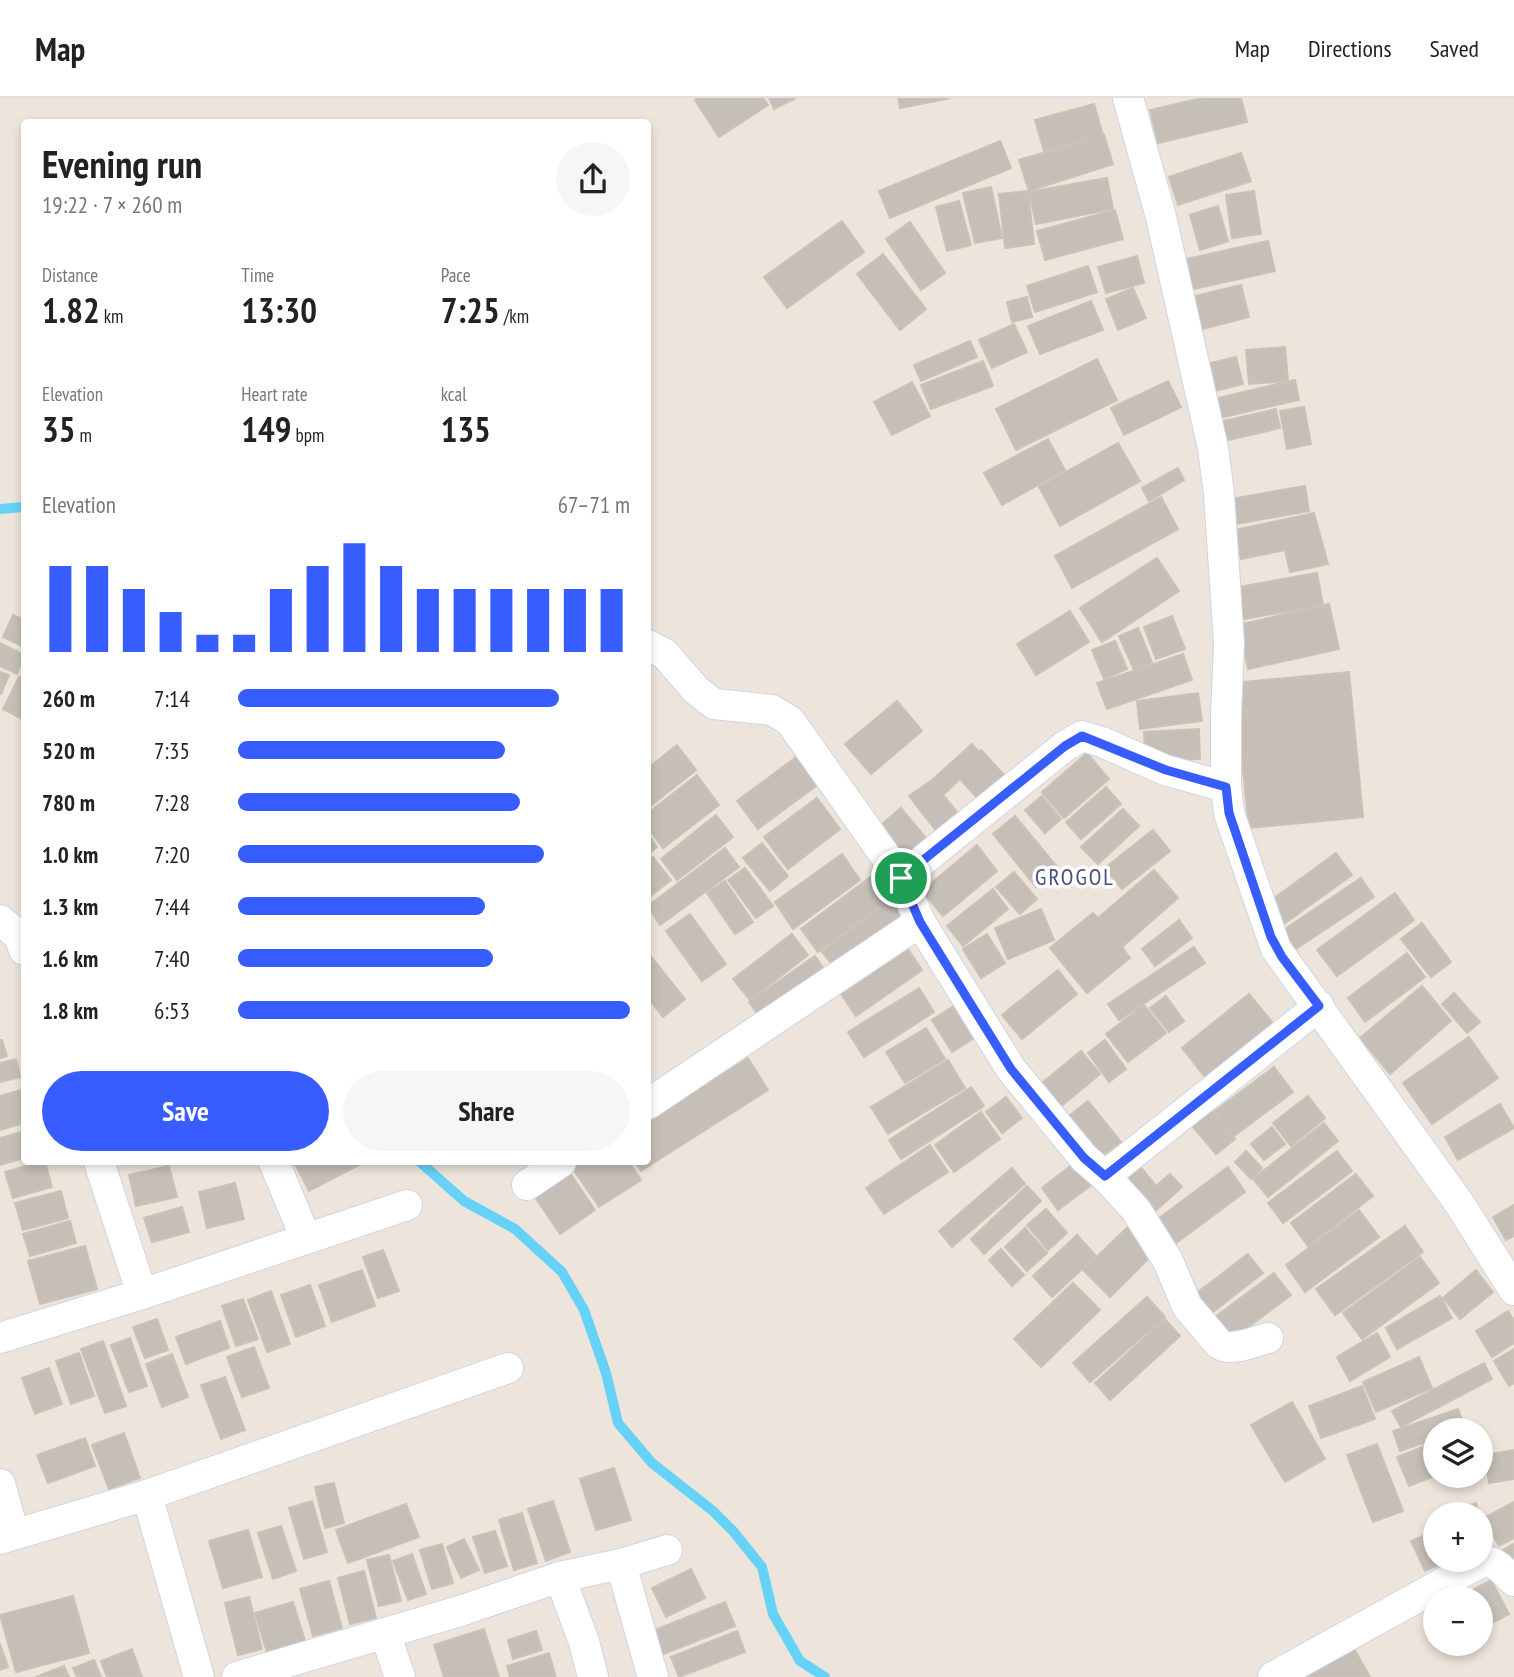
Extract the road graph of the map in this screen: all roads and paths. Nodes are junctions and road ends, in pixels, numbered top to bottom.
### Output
1 (1128, 98) edge
2 (651, 647) edge
3 (1226, 787) junction
4 (901, 878) junction
5 (920, 922) junction
6 (1319, 1006) junction
7 (651, 1102) edge
8 (100, 1165) edge
9 (275, 1165) edge
10 (557, 1165) edge
11 (1105, 1176) junction
12 (527, 1185) dead end
13 (407, 1205) dead end
14 (306, 1239) junction
15 (1514, 1290) edge
16 (142, 1294) junction
17 (0, 1338) edge
18 (1268, 1338) dead end
19 (508, 1368) dead end
20 (0, 1484) edge
21 (146, 1495) junction
22 (7, 1536) edge
23 (667, 1550) dead end
24 (621, 1564) junction
25 (560, 1577) junction
26 (1514, 1581) edge
27 (385, 1633) junction
28 (199, 1677) edge
29 (237, 1677) edge
30 (400, 1677) edge
31 (593, 1677) edge
32 (653, 1677) edge
33 (1273, 1677) edge

1 - 3 street
2 - 4 street
3 - 4 street
3 - 6 street
4 - 5 street
5 - 7 street
5 - 11 street
6 - 11 street
6 - 15 street
8 - 16 street
9 - 14 street
10 - 12 street
11 - 18 street
13 - 14 street
14 - 16 street
16 - 17 street
19 - 21 street
20 - 22 street
21 - 22 street
21 - 28 street
23 - 24 street
24 - 25 street
24 - 32 street
25 - 27 street
25 - 31 street
26 - 33 street
27 - 29 street
27 - 30 street

